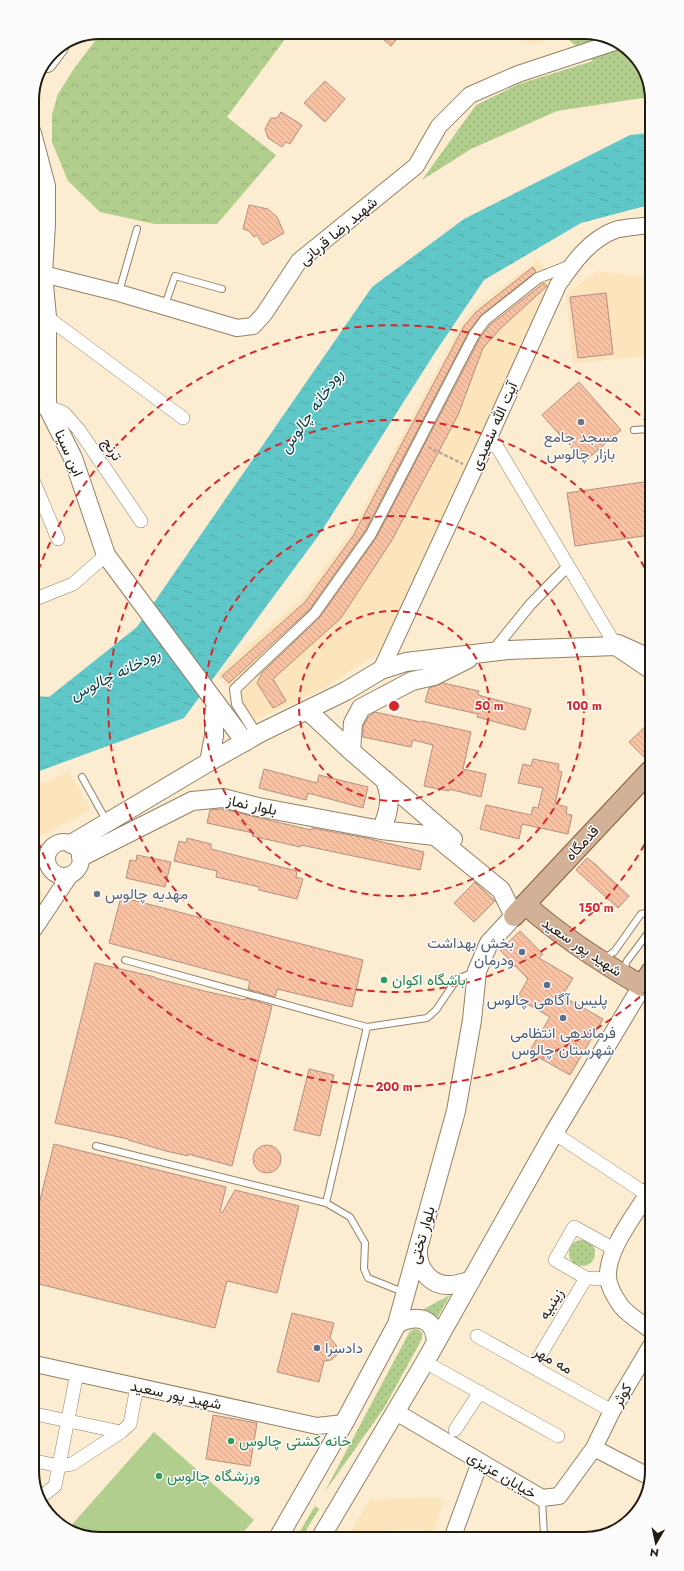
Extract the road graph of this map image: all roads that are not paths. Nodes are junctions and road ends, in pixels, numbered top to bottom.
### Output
1 (609, 44) edge
2 (39, 160) edge
3 (645, 226) edge
4 (137, 229) dead end
5 (39, 265) edge
6 (571, 265) junction
7 (39, 271) edge
8 (39, 276) edge
9 (222, 288) dead end
10 (119, 293) junction
11 (165, 307) junction
12 (47, 318) junction
13 (40, 407) edge
14 (183, 418) dead end
15 (645, 429) edge
16 (634, 430) dead end
17 (490, 435) junction
18 (39, 494) edge
19 (142, 521) dead end
20 (58, 539) dead end
21 (106, 555) junction
22 (568, 566) junction
23 (39, 598) edge
24 (613, 641) junction
25 (486, 652) junction
26 (645, 652) edge
27 (645, 665) edge
28 (381, 670) junction
29 (216, 704) junction
30 (307, 710) junction
31 (251, 738) junction
32 (351, 751) junction
33 (209, 762) junction
34 (645, 775) edge
35 (82, 777) dead end
36 (384, 779) junction
37 (107, 822) junction
38 (381, 830) junction
39 (50, 851) junction
40 (76, 851) junction
41 (39, 856) edge
42 (39, 866) edge
43 (52, 870) junction
44 (70, 875) junction
45 (51, 903) junction
46 (519, 910) junction
47 (645, 913) edge
48 (39, 921) edge
49 (645, 937) edge
50 (124, 960) dead end
51 (599, 960) junction
52 (478, 971) junction
53 (621, 974) junction
54 (645, 982) edge
55 (645, 988) edge
56 (367, 1027) junction
57 (554, 1133) junction
58 (96, 1146) dead end
59 (645, 1190) edge
60 (645, 1201) edge
61 (326, 1203) junction
62 (418, 1249) junction
63 (614, 1249) junction
64 (586, 1278) junction
65 (608, 1279) junction
66 (471, 1281) junction
67 (405, 1293) junction
68 (397, 1324) junction
69 (645, 1325) edge
70 (477, 1336) dead end
71 (436, 1343) junction
72 (645, 1356) edge
73 (425, 1362) junction
74 (39, 1365) edge
75 (533, 1367) junction
76 (77, 1373) junction
77 (137, 1386) junction
78 (480, 1392) junction
79 (612, 1411) junction
80 (396, 1412) junction
81 (39, 1415) edge
82 (68, 1421) junction
83 (344, 1423) junction
84 (317, 1426) junction
85 (455, 1430) dead end
86 (121, 1432) junction
87 (558, 1436) dead end
88 (594, 1448) junction
89 (328, 1451) junction
90 (39, 1462) edge
91 (480, 1462) junction
92 (60, 1466) junction
93 (645, 1474) edge
94 (44, 1495) edge
95 (542, 1498) junction
96 (281, 1532) edge
97 (324, 1532) edge
98 (454, 1532) edge
99 (544, 1532) edge

1 - 11 street, شهید رضا قربانی
2 - 5 main road, ابن سینا
3 - 6 street, آیت الله سعیدی
4 - 10 lane
6 - 17 street, آیت الله سعیدی
6 - 31 street
7 - 10 street, شهید رضا قربانی
8 - 12 main road, ابن سینا
9 - 11 lane
10 - 11 street, شهید رضا قربانی
12 - 13 main road, ابن سینا
12 - 14 street
13 - 19 street, ترنج
13 - 21 main road, ابن سینا
15 - 16 lane
17 - 22 street
17 - 28 street, آیت الله سعیدی
18 - 20 street
21 - 23 street
21 - 29 main road, ابن سینا
22 - 24 street
22 - 25 street
24 - 25 main road
24 - 26 street
24 - 27 main road
25 - 28 main road
25 - 32 main road
28 - 30 main road
29 - 31 main road
29 - 33 main road
30 - 31 main road
30 - 32 main road
31 - 33 main road
32 - 36 main road
33 - 37 main road
34 - 46 main road, قدمگاه
35 - 37 lane
36 - 38 main road
36 - 46 main road
37 - 40 main road
38 - 40 main road, بلوار نماز
38 - 46 main road, بلوار نماز
39 - 40 street
39 - 41 street
39 - 43 street
40 - 44 street
42 - 43 street
43 - 44 street
43 - 45 street
44 - 45 street
45 - 48 street
46 - 51 main road, شهید پور سعید
46 - 52 main road, بلوار تختی
47 - 51 lane
49 - 53 lane
50 - 56 lane
51 - 53 main road, شهید پور سعید
52 - 56 lane
52 - 62 main road, بلوار تختی
53 - 54 main road, شهید پور سعید
55 - 57 main road
56 - 61 lane
57 - 59 street
57 - 66 main road
58 - 61 lane
60 - 63 street
61 - 67 lane
62 - 66 main road
62 - 67 main road, بلوار تختی
63 - 64 street
63 - 65 street
64 - 65 street
64 - 75 street, زینبیه
65 - 69 street
66 - 71 main road
67 - 68 main road, بلوار تختی
68 - 71 main road
68 - 83 main road, بلوار تختی
70 - 75 street, مه مهر
71 - 73 main road
72 - 79 street, کوثر
73 - 78 street
73 - 80 main road
74 - 76 street, شهید پور سعید
75 - 79 street, مه مهر
76 - 77 street, شهید پور سعید
76 - 82 street
77 - 84 street, شهید پور سعید
77 - 86 street
78 - 85 street
78 - 87 street
79 - 88 street, کوثر
80 - 91 street, خیابان عزیزی
80 - 97 main road
81 - 82 street
82 - 86 street
82 - 92 street
83 - 84 street, شهید پور سعید
83 - 89 main road, بلوار تختی
84 - 89 street
86 - 92 street
88 - 93 street
88 - 95 street, خیابان عزیزی
89 - 96 main road, بلوار تختی
90 - 92 street
91 - 95 street, خیابان عزیزی
91 - 98 street
92 - 94 street
95 - 99 lane

